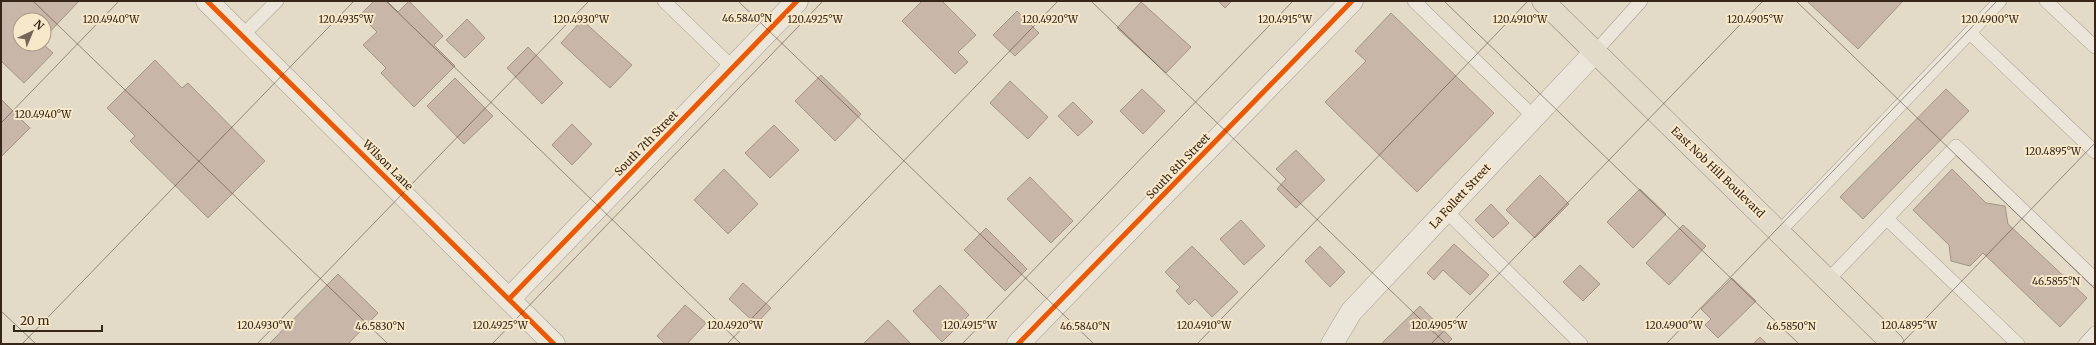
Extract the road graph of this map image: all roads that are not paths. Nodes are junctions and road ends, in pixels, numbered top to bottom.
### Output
1 (207, 1) edge
2 (277, 1) edge
3 (664, 1) edge
4 (797, 1) edge
5 (1352, 1) edge
6 (1414, 1) edge
7 (1543, 1) edge
8 (1641, 1) edge
9 (2000, 1) edge
10 (2046, 1) edge
11 (1970, 33) junction
12 (242, 36) junction
13 (2095, 47) edge
14 (1595, 52) junction
15 (732, 67) junction
16 (1534, 117) junction
17 (2095, 152) edge
18 (1446, 211) junction
19 (1887, 219) junction
20 (1779, 232) junction
21 (2095, 279) edge
22 (1828, 280) junction
23 (509, 299) junction
24 (2095, 333) edge
25 (554, 344) edge
26 (1018, 344) edge
27 (1332, 344) edge
28 (1581, 344) edge
29 (1893, 344) edge
30 (2018, 344) edge
31 (2085, 344) edge

1 - 12 street, Wilson Lane
2 - 12 lane
3 - 15 lane
4 - 15 street, South 7th Street
5 - 26 street, South 8th Street
6 - 16 lane
7 - 14 main road, East Nob Hill Boulevard
8 - 14 lane
9 - 11 lane
10 - 13 lane
11 - 17 lane
11 - 20 lane
12 - 23 street, Wilson Lane
14 - 16 street, La Follett Street
14 - 20 main road, East Nob Hill Boulevard
15 - 23 street, South 7th Street
16 - 18 street, La Follett Street
18 - 27 street, La Follett Street
18 - 28 lane
19 - 21 lane
19 - 22 lane
19 - 30 lane
20 - 22 main road, East Nob Hill Boulevard
22 - 29 main road, East Nob Hill Boulevard
23 - 25 street, Wilson Lane
24 - 31 lane

